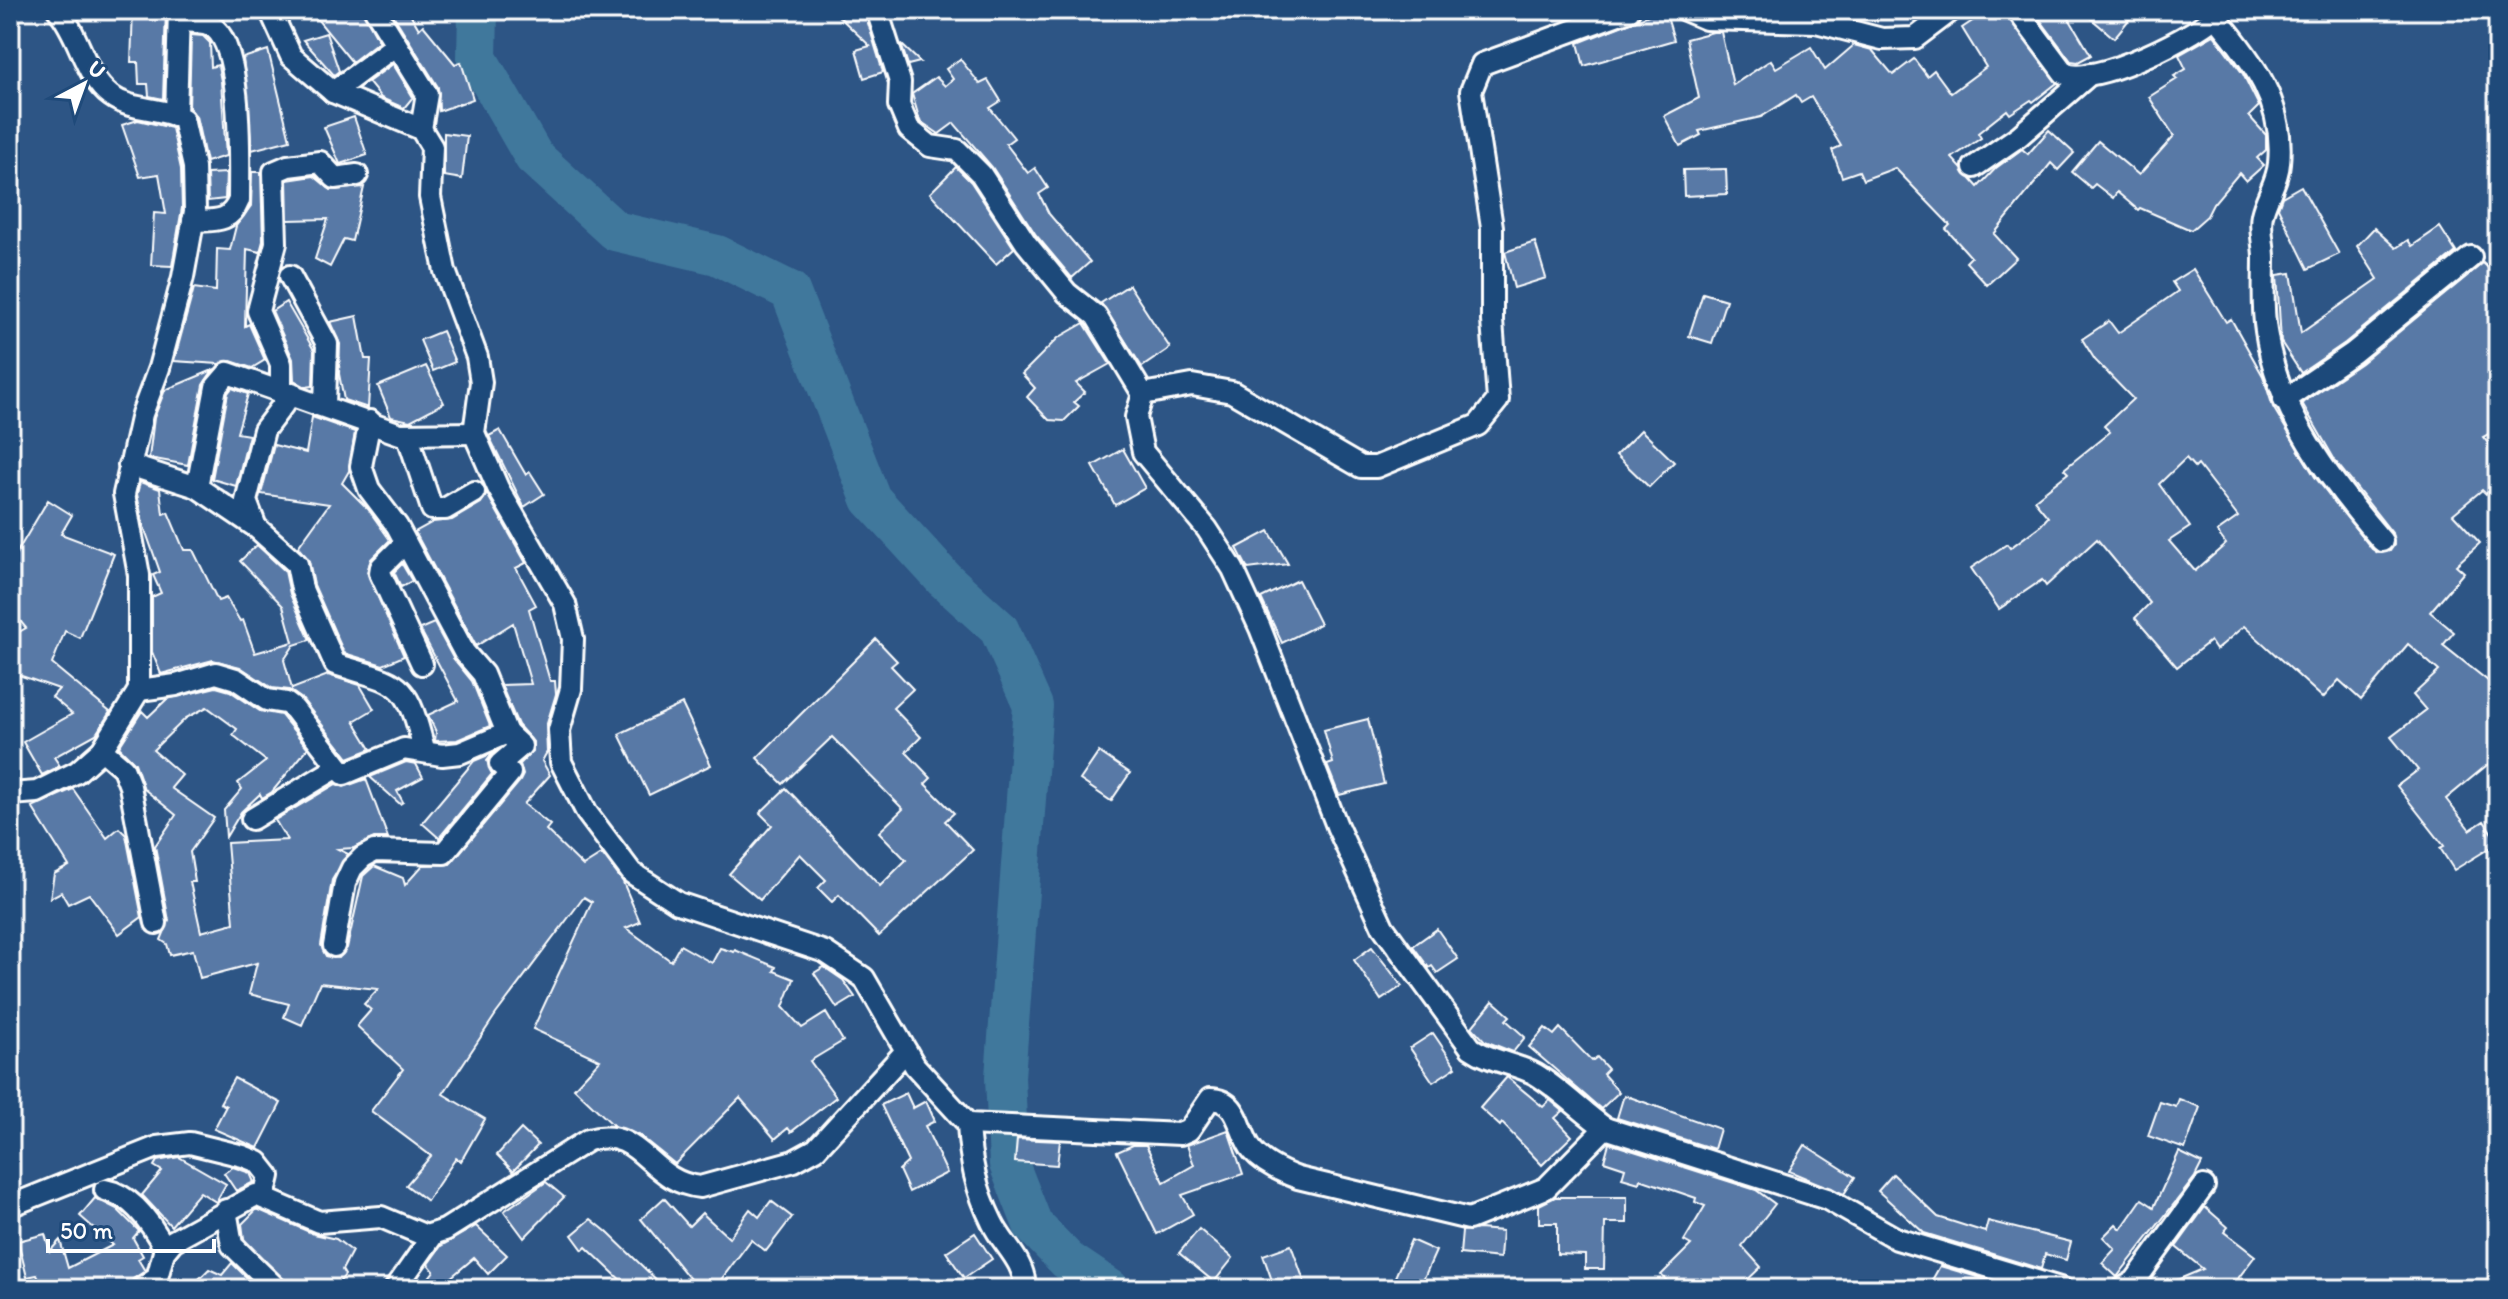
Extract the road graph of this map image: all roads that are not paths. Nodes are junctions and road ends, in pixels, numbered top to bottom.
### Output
1 (58, 10) edge
2 (270, 10) edge
3 (375, 10) edge
4 (877, 10) edge
5 (1629, 10) edge
6 (1685, 10) edge
7 (1952, 10) edge
8 (2017, 10) edge
9 (2219, 14) edge
10 (179, 16) edge
11 (396, 45) junction
12 (2090, 74) junction
13 (333, 92) junction
14 (176, 115) junction
15 (421, 129) junction
16 (1974, 167) dead end
17 (357, 175) dead end
18 (193, 221) junction
19 (2471, 257) dead end
20 (290, 276) dead end
21 (287, 391) junction
22 (1143, 394) junction
23 (2284, 400) junction
24 (325, 404) junction
25 (370, 421) junction
26 (474, 433) junction
27 (407, 434) junction
28 (129, 465) junction
29 (197, 487) junction
30 (474, 492) dead end
31 (256, 527) junction
32 (2382, 541) dead end
33 (404, 544) junction
34 (422, 664) dead end
35 (139, 690) junction
36 (507, 733) junction
37 (424, 749) junction
38 (102, 750) junction
39 (338, 767) junction
40 (10, 794) edge
41 (252, 819) dead end
42 (156, 923) dead end
43 (334, 946) dead end
44 (906, 1051) junction
45 (974, 1125) junction
46 (1605, 1128) junction
47 (2204, 1186) dead end
48 (105, 1190) dead end
49 (264, 1197) junction
50 (10, 1206) edge
51 (226, 1210) junction
52 (433, 1235) junction
53 (165, 1249) junction
54 (141, 1289) edge
55 (277, 1289) edge
56 (395, 1289) edge
57 (1025, 1289) edge
58 (2063, 1289) edge
59 (2122, 1289) edge

1 - 14 street
2 - 13 street
3 - 11 street
4 - 22 street
5 - 22 street
6 - 7 street
8 - 12 street
9 - 12 street
9 - 23 street
10 - 14 street
10 - 18 street
11 - 13 street
11 - 15 street
12 - 16 street
13 - 15 street
14 - 18 street
15 - 26 street
17 - 21 street
18 - 28 street
19 - 23 street
20 - 24 street
21 - 24 street
21 - 29 street
21 - 31 street
22 - 46 street
23 - 32 street
24 - 25 street
25 - 27 street
25 - 33 street
26 - 27 street
26 - 44 street
27 - 30 street
28 - 29 street
28 - 35 street
29 - 31 street
31 - 37 street
33 - 34 street
33 - 36 street
35 - 38 street
35 - 39 street
36 - 37 street
36 - 43 street
37 - 39 street
38 - 40 street
38 - 42 street
39 - 41 street
44 - 45 street
44 - 52 street
45 - 46 street
45 - 57 street
46 - 58 street
47 - 59 street
48 - 53 street
49 - 50 street
49 - 51 street
49 - 52 street
51 - 53 street
51 - 55 street
52 - 56 street
53 - 54 street

